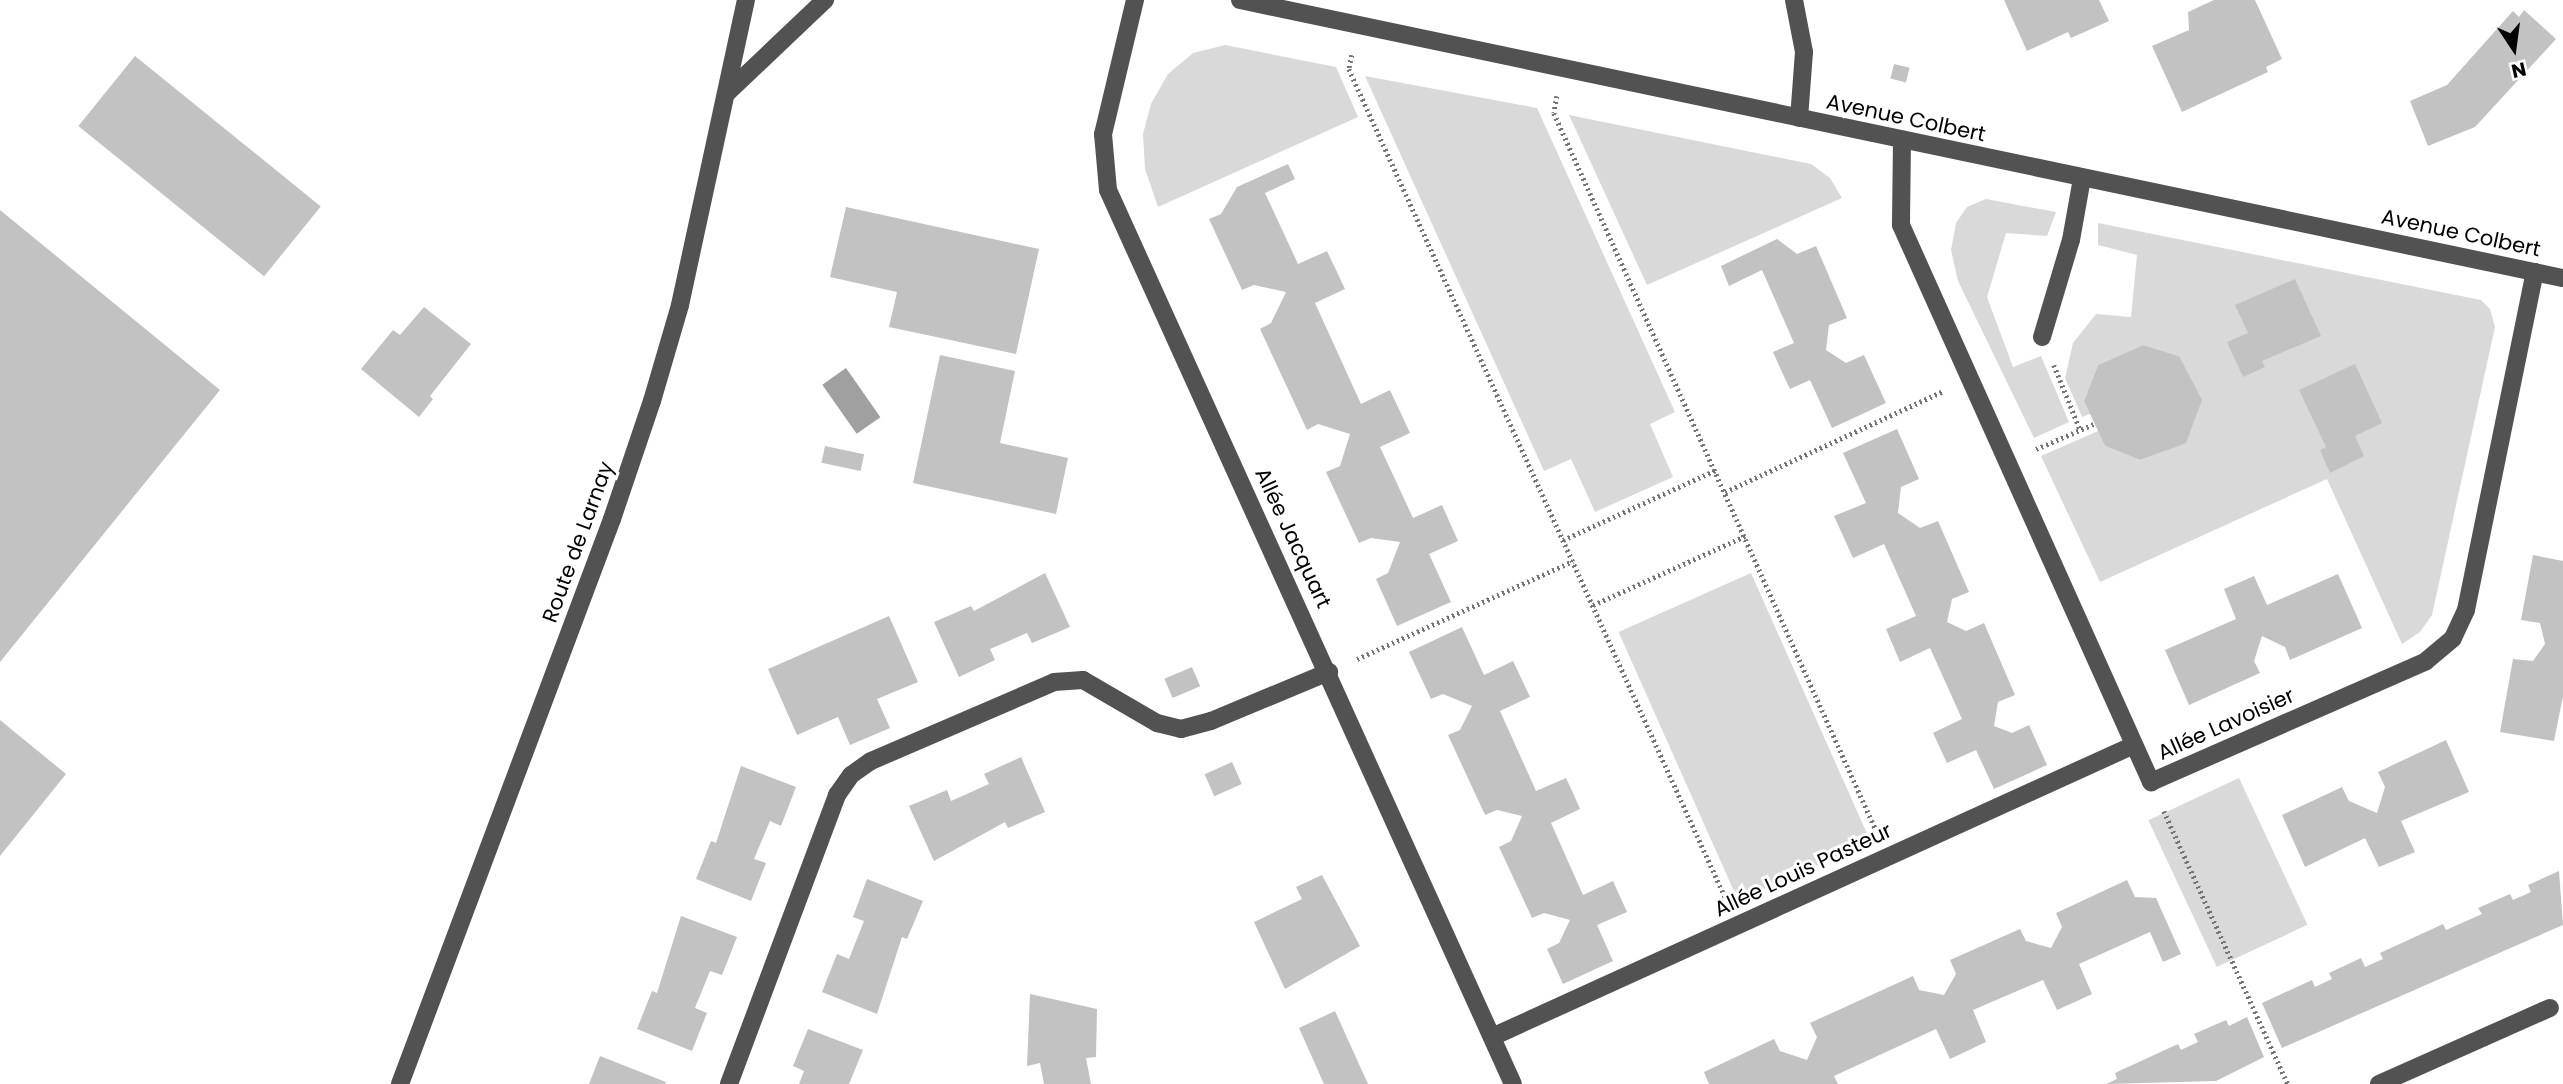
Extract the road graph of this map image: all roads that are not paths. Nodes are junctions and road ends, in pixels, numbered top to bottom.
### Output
1 (746, 0) edge
2 (825, 0) edge
3 (1135, 0) edge
4 (1240, 0) edge
5 (1794, 0) edge
6 (728, 92) junction
7 (1799, 118) junction
8 (1902, 141) junction
9 (2082, 178) junction
10 (2535, 272) junction
11 (2563, 278) edge
12 (2042, 337) road end
13 (1329, 671) junction
14 (2134, 745) junction
15 (2550, 1008) dead end
16 (1492, 1037) junction
17 (400, 1084) edge
18 (729, 1084) edge
19 (1513, 1084) edge
20 (2379, 1084) edge

1 - 6 street, Route de Larnay
2 - 6 street
3 - 13 street, Allée Jacquart
4 - 7 street, Avenue Colbert
5 - 7 street
6 - 17 street, Route de Larnay
7 - 8 street, Avenue Colbert
8 - 9 street, Avenue Colbert
8 - 14 street, Allée Lavoisier
9 - 10 street, Avenue Colbert
9 - 12 street
10 - 11 street, Avenue Colbert
10 - 14 street, Allée Lavoisier
13 - 16 street, Allée Jacquart
13 - 18 street
14 - 16 street, Allée Louis Pasteur
15 - 20 street
16 - 19 street, Allée Jacquart

